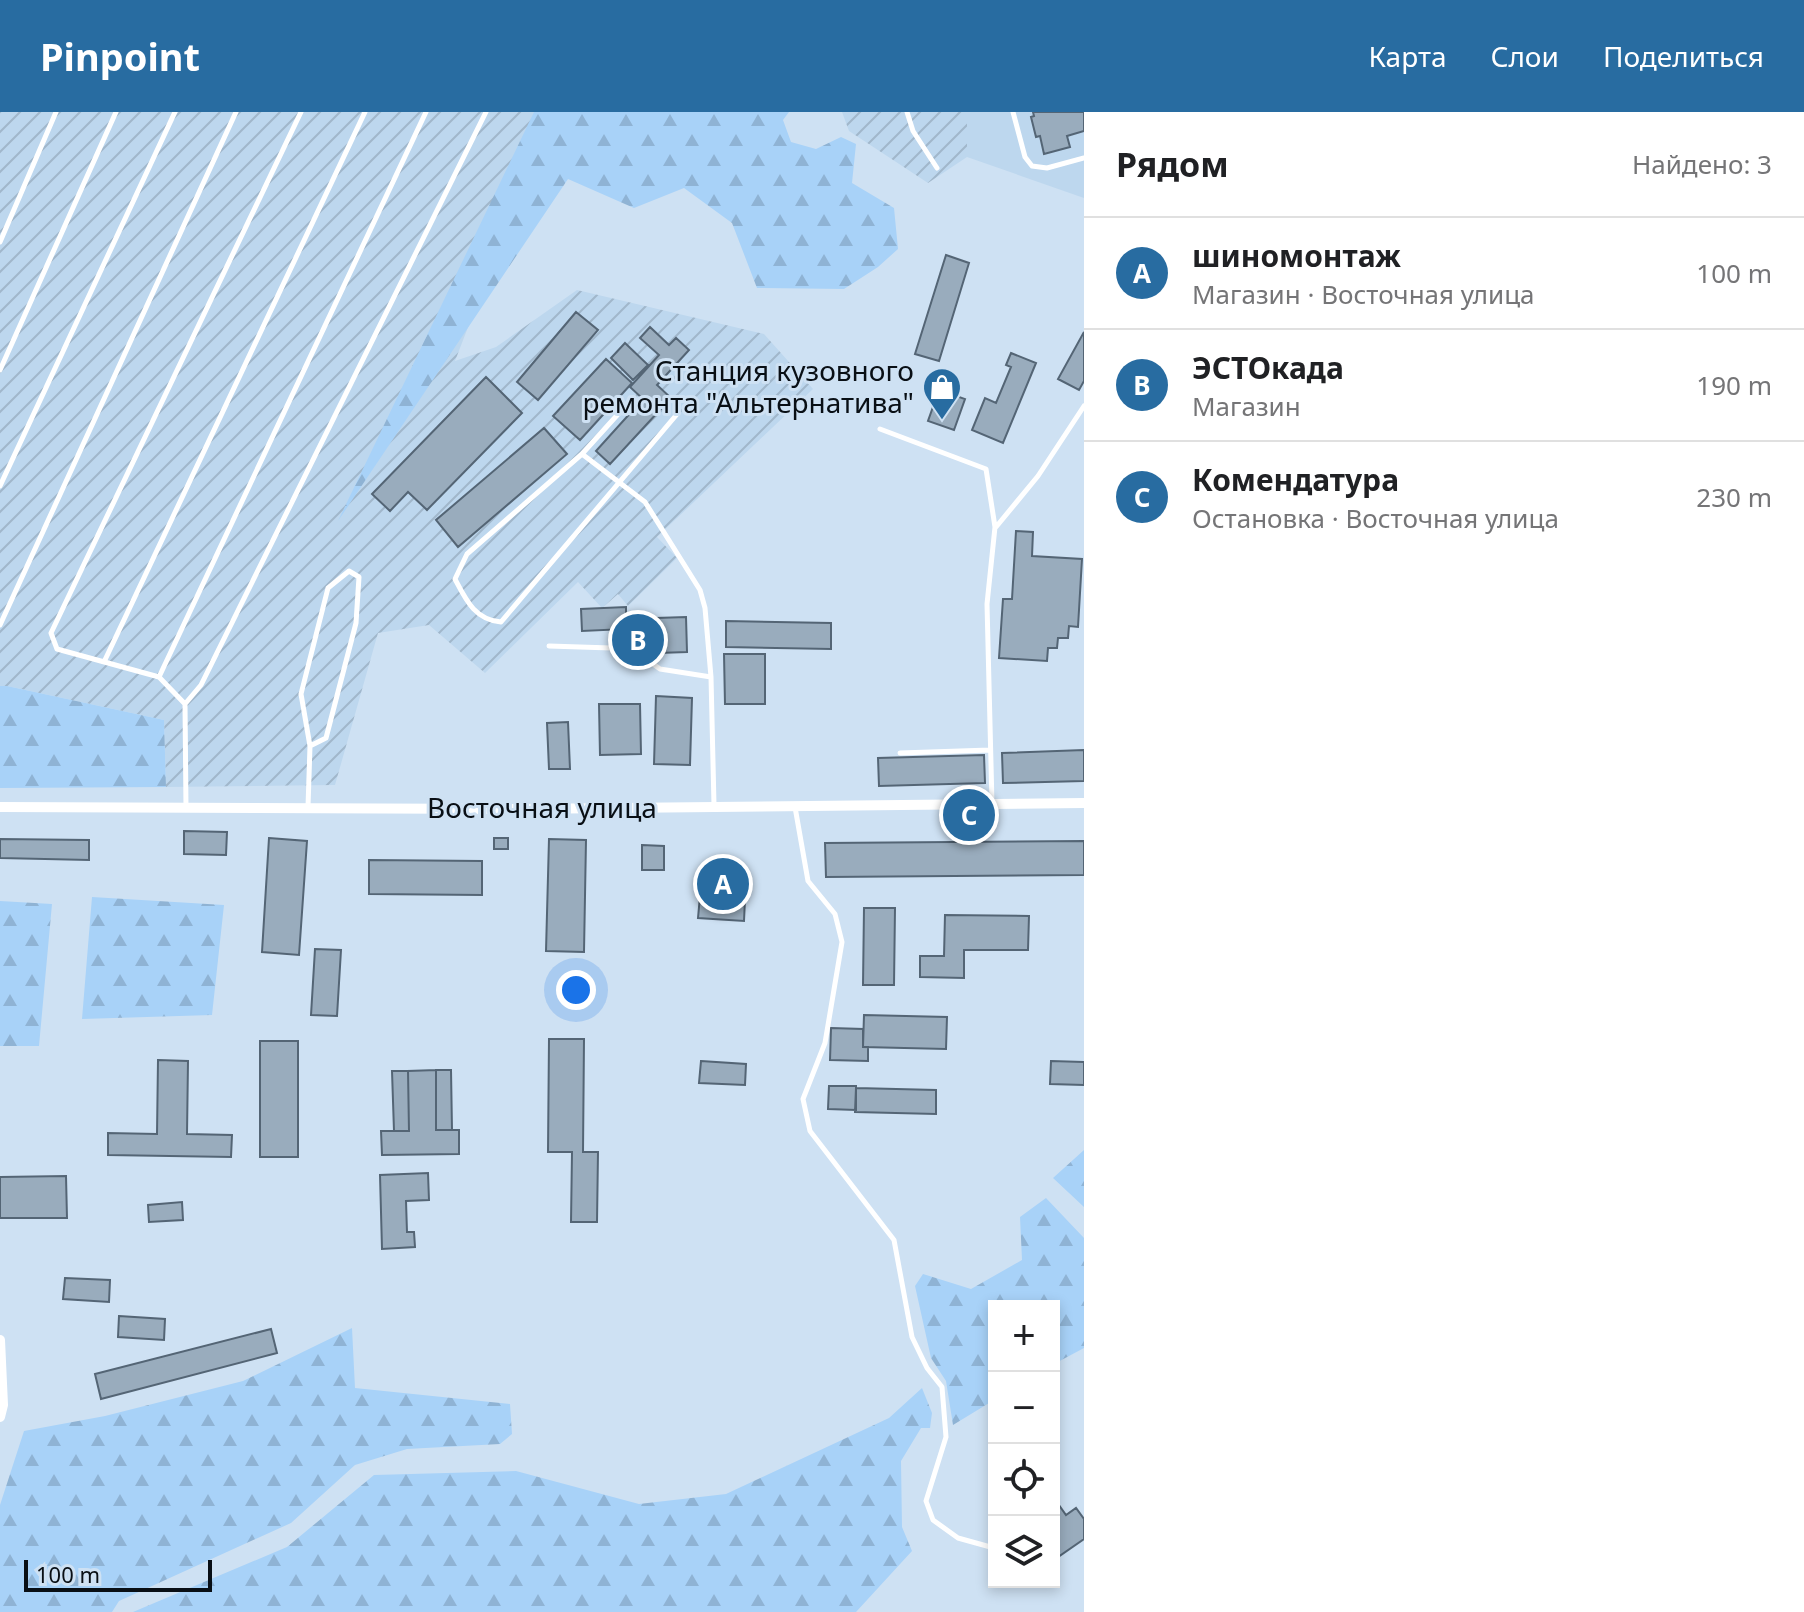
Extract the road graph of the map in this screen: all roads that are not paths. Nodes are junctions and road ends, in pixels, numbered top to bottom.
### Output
1 (56, 112) edge
2 (116, 112) edge
3 (175, 112) edge
4 (236, 112) edge
5 (301, 112) edge
6 (365, 112) edge
7 (426, 112) edge
8 (486, 112) edge
9 (907, 112) edge
10 (1013, 112) edge
11 (1084, 158) edge
12 (937, 168) dead end
13 (0, 242) edge
14 (0, 370) edge
15 (629, 402) dead end
16 (1084, 406) edge
17 (678, 413) dead end
18 (880, 429) dead end
19 (582, 454) junction
20 (618, 483) junction
21 (0, 486) edge
22 (995, 527) junction
23 (0, 625) edge
24 (549, 646) dead end
25 (104, 662) junction
26 (159, 677) junction
27 (711, 677) junction
28 (185, 704) junction
29 (310, 746) junction
30 (990, 750) junction
31 (900, 753) dead end
32 (1084, 803) edge
33 (992, 805) junction
34 (714, 806) junction
35 (794, 806) junction
36 (0, 807) edge
37 (308, 808) junction
38 (186, 809) junction
39 (0, 1340) edge
40 (0, 1417) edge
41 (988, 1546) edge

1 - 13 lane
2 - 14 lane
3 - 21 lane
4 - 23 lane
5 - 25 lane
6 - 25 lane
7 - 26 lane
8 - 28 lane
9 - 12 lane
10 - 11 lane
15 - 19 lane
16 - 22 lane
17 - 20 lane
18 - 22 lane
19 - 20 lane
19 - 20 lane
20 - 27 lane
22 - 30 lane
24 - 27 lane
25 - 26 lane
26 - 28 lane
27 - 34 lane
28 - 38 lane
29 - 29 lane
29 - 37 lane
30 - 31 lane
30 - 33 lane
32 - 33 street, Восточная улица
33 - 35 street, Восточная улица
34 - 35 street, Восточная улица
34 - 37 street, Восточная улица
35 - 41 lane
36 - 38 street, Восточная улица
37 - 38 street, Восточная улица
39 - 40 street

